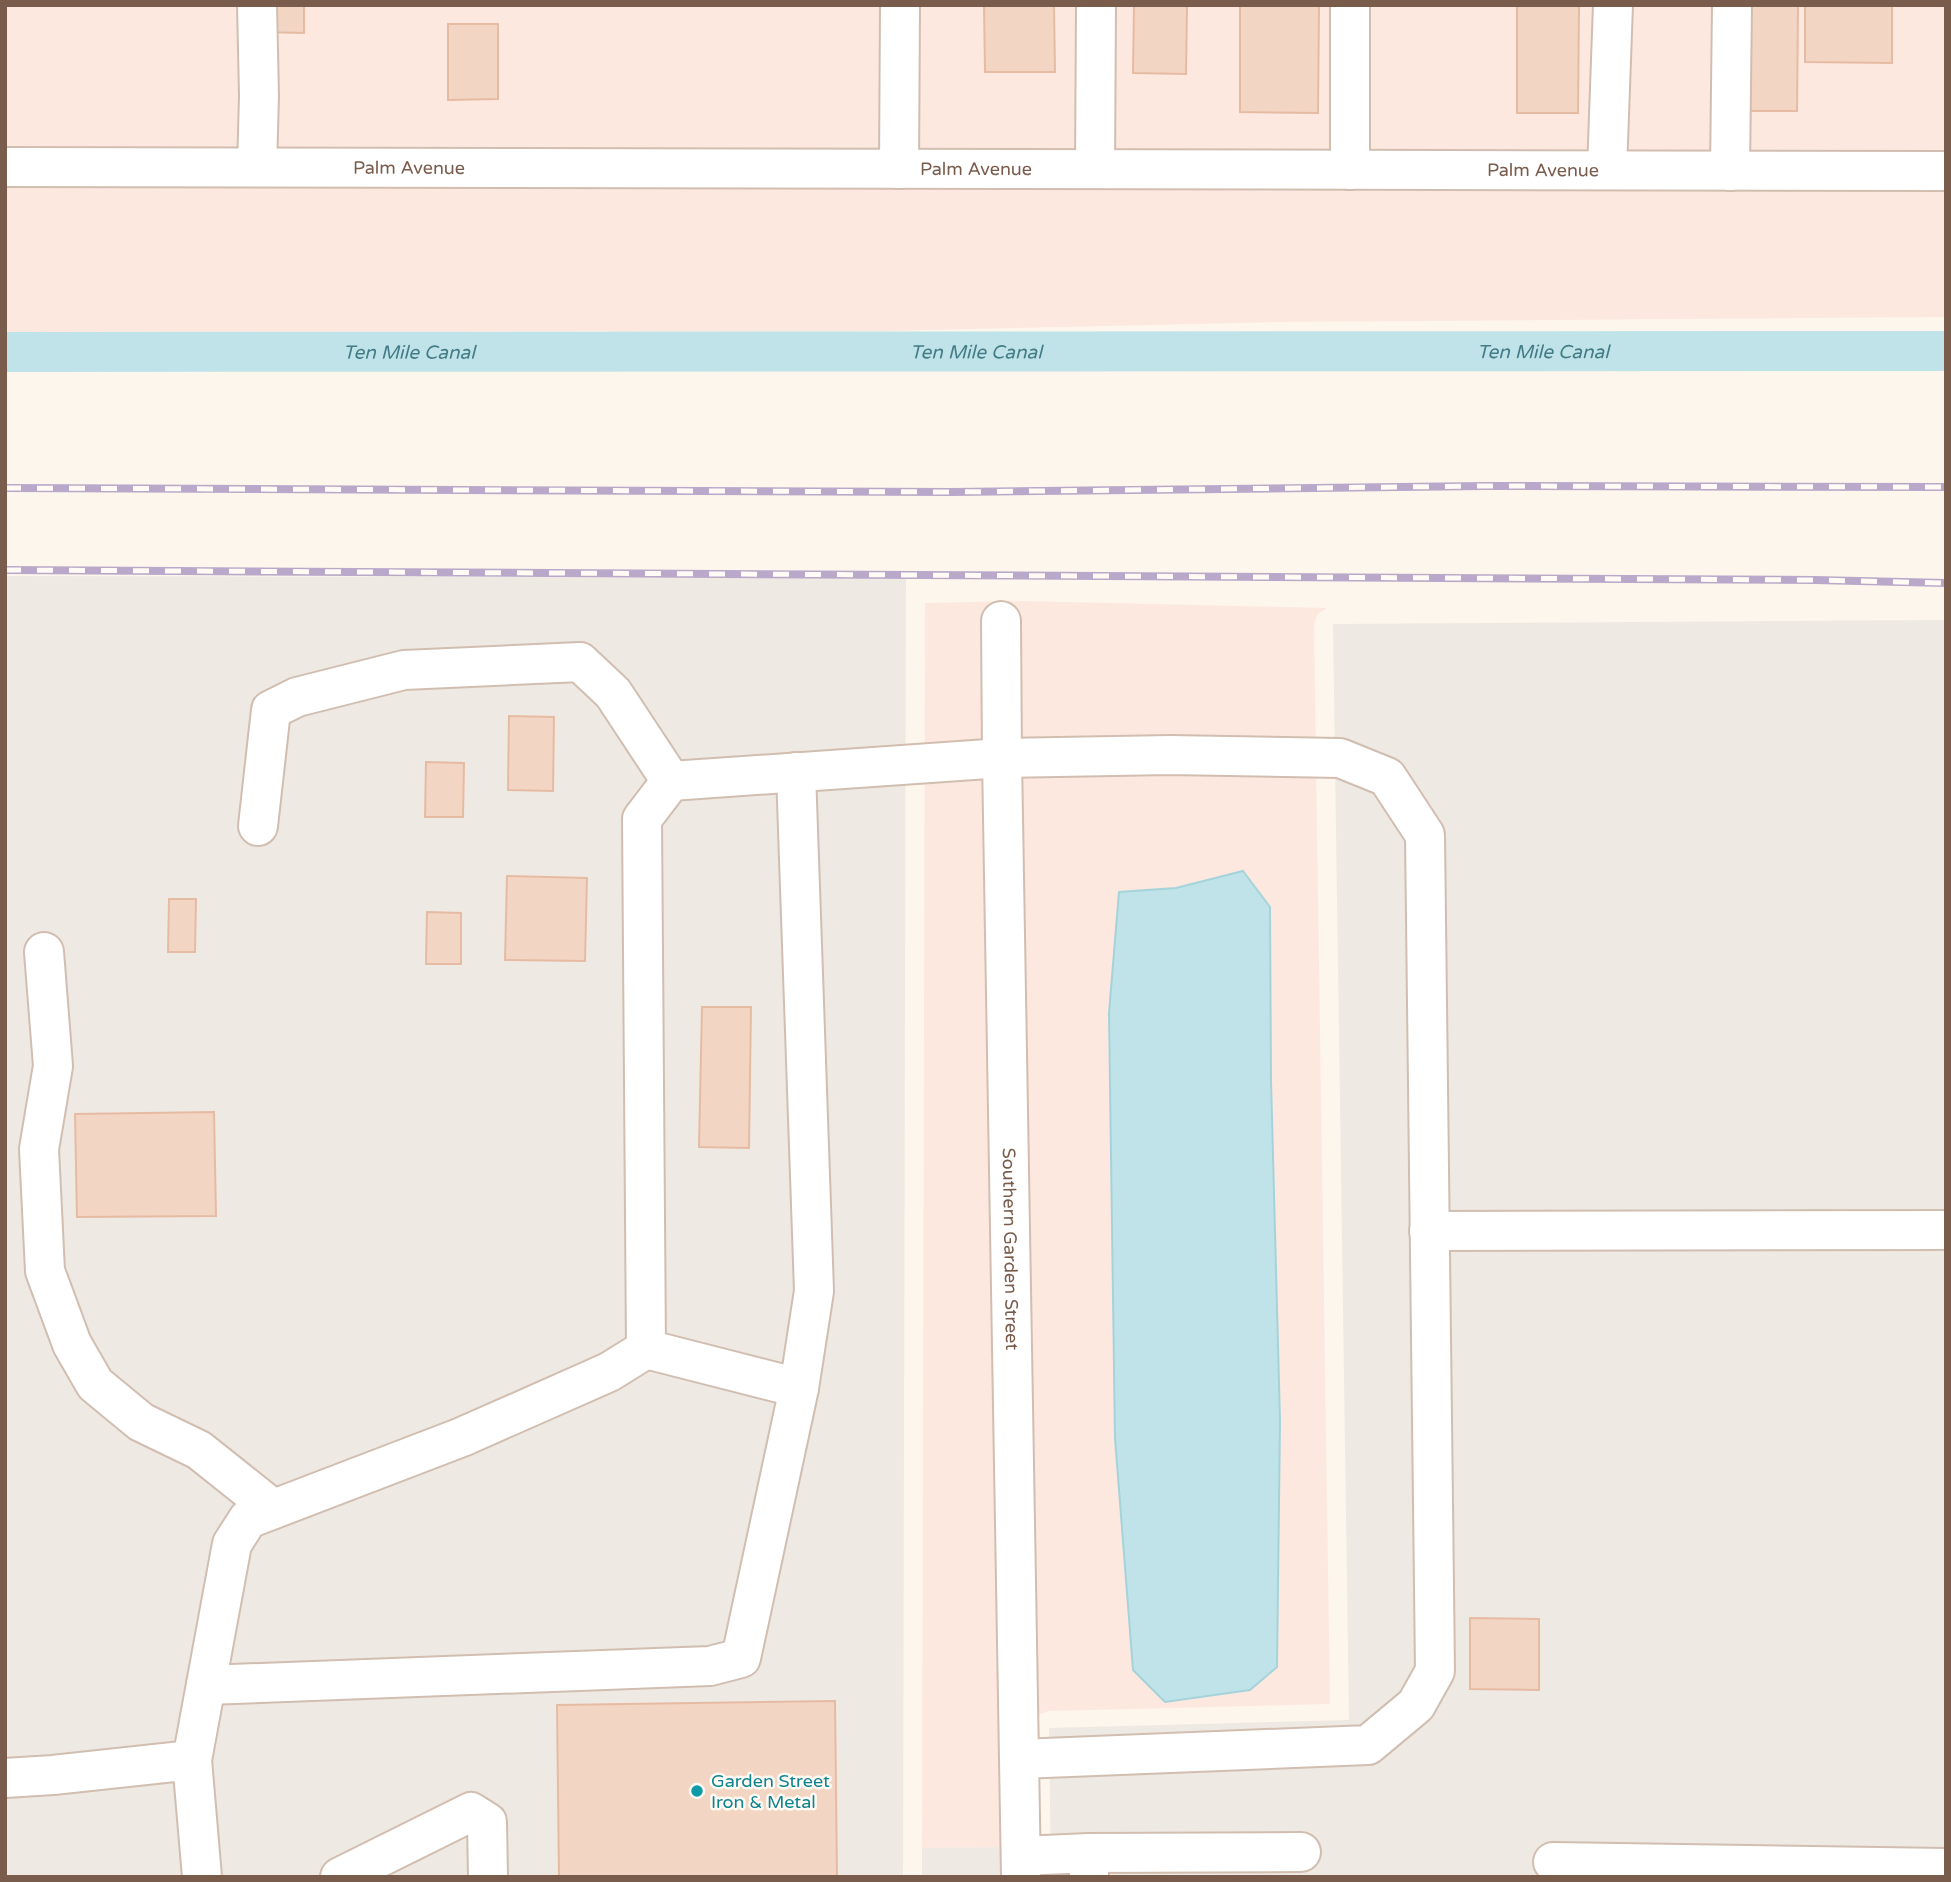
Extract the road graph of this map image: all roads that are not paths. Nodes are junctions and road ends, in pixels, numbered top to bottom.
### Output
1 (257, 5) edge
2 (900, 5) edge
3 (1096, 5) edge
4 (1350, 5) edge
5 (1613, 5) edge
6 (1731, 5) edge
7 (5, 166) edge
8 (257, 167) junction
9 (899, 169) junction
10 (1095, 169) junction
11 (1350, 170) junction
12 (1607, 170) junction
13 (1730, 171) junction
14 (1946, 172) edge
15 (1001, 621) dead end
16 (1002, 758) junction
17 (796, 772) junction
18 (671, 781) junction
19 (258, 826) dead end
20 (44, 951) dead end
21 (1946, 1230) edge
22 (1429, 1231) junction
23 (646, 1349) junction
24 (799, 1388) junction
25 (273, 1509) junction
26 (206, 1685) junction
27 (1020, 1759) junction
28 (192, 1760) junction
29 (5, 1777) edge
30 (1301, 1852) dead end
31 (1553, 1862) dead end
32 (1089, 1865) edge
33 (1021, 1866) edge
34 (1946, 1868) edge
35 (202, 1877) edge
36 (340, 1877) edge
37 (488, 1877) edge

1 - 8 street
2 - 9 street
3 - 10 street
4 - 11 street
5 - 12 street
6 - 13 street
7 - 8 street, Palm Avenue
8 - 9 street, Palm Avenue
9 - 10 street, Palm Avenue
10 - 11 street, Palm Avenue
11 - 12 street, Palm Avenue
12 - 13 street, Palm Avenue
13 - 14 street, Palm Avenue
15 - 16 street, Southern Garden Street
16 - 17 street
16 - 22 street
16 - 27 street, Southern Garden Street
17 - 18 street
17 - 24 street
18 - 19 street
18 - 23 street
20 - 25 street
21 - 22 street
22 - 27 street
23 - 24 street
23 - 25 street
24 - 26 street
25 - 26 street
26 - 28 street
27 - 33 street, Southern Garden Street
28 - 29 street
28 - 35 street
30 - 32 street
31 - 34 street
32 - 33 street
36 - 37 street

